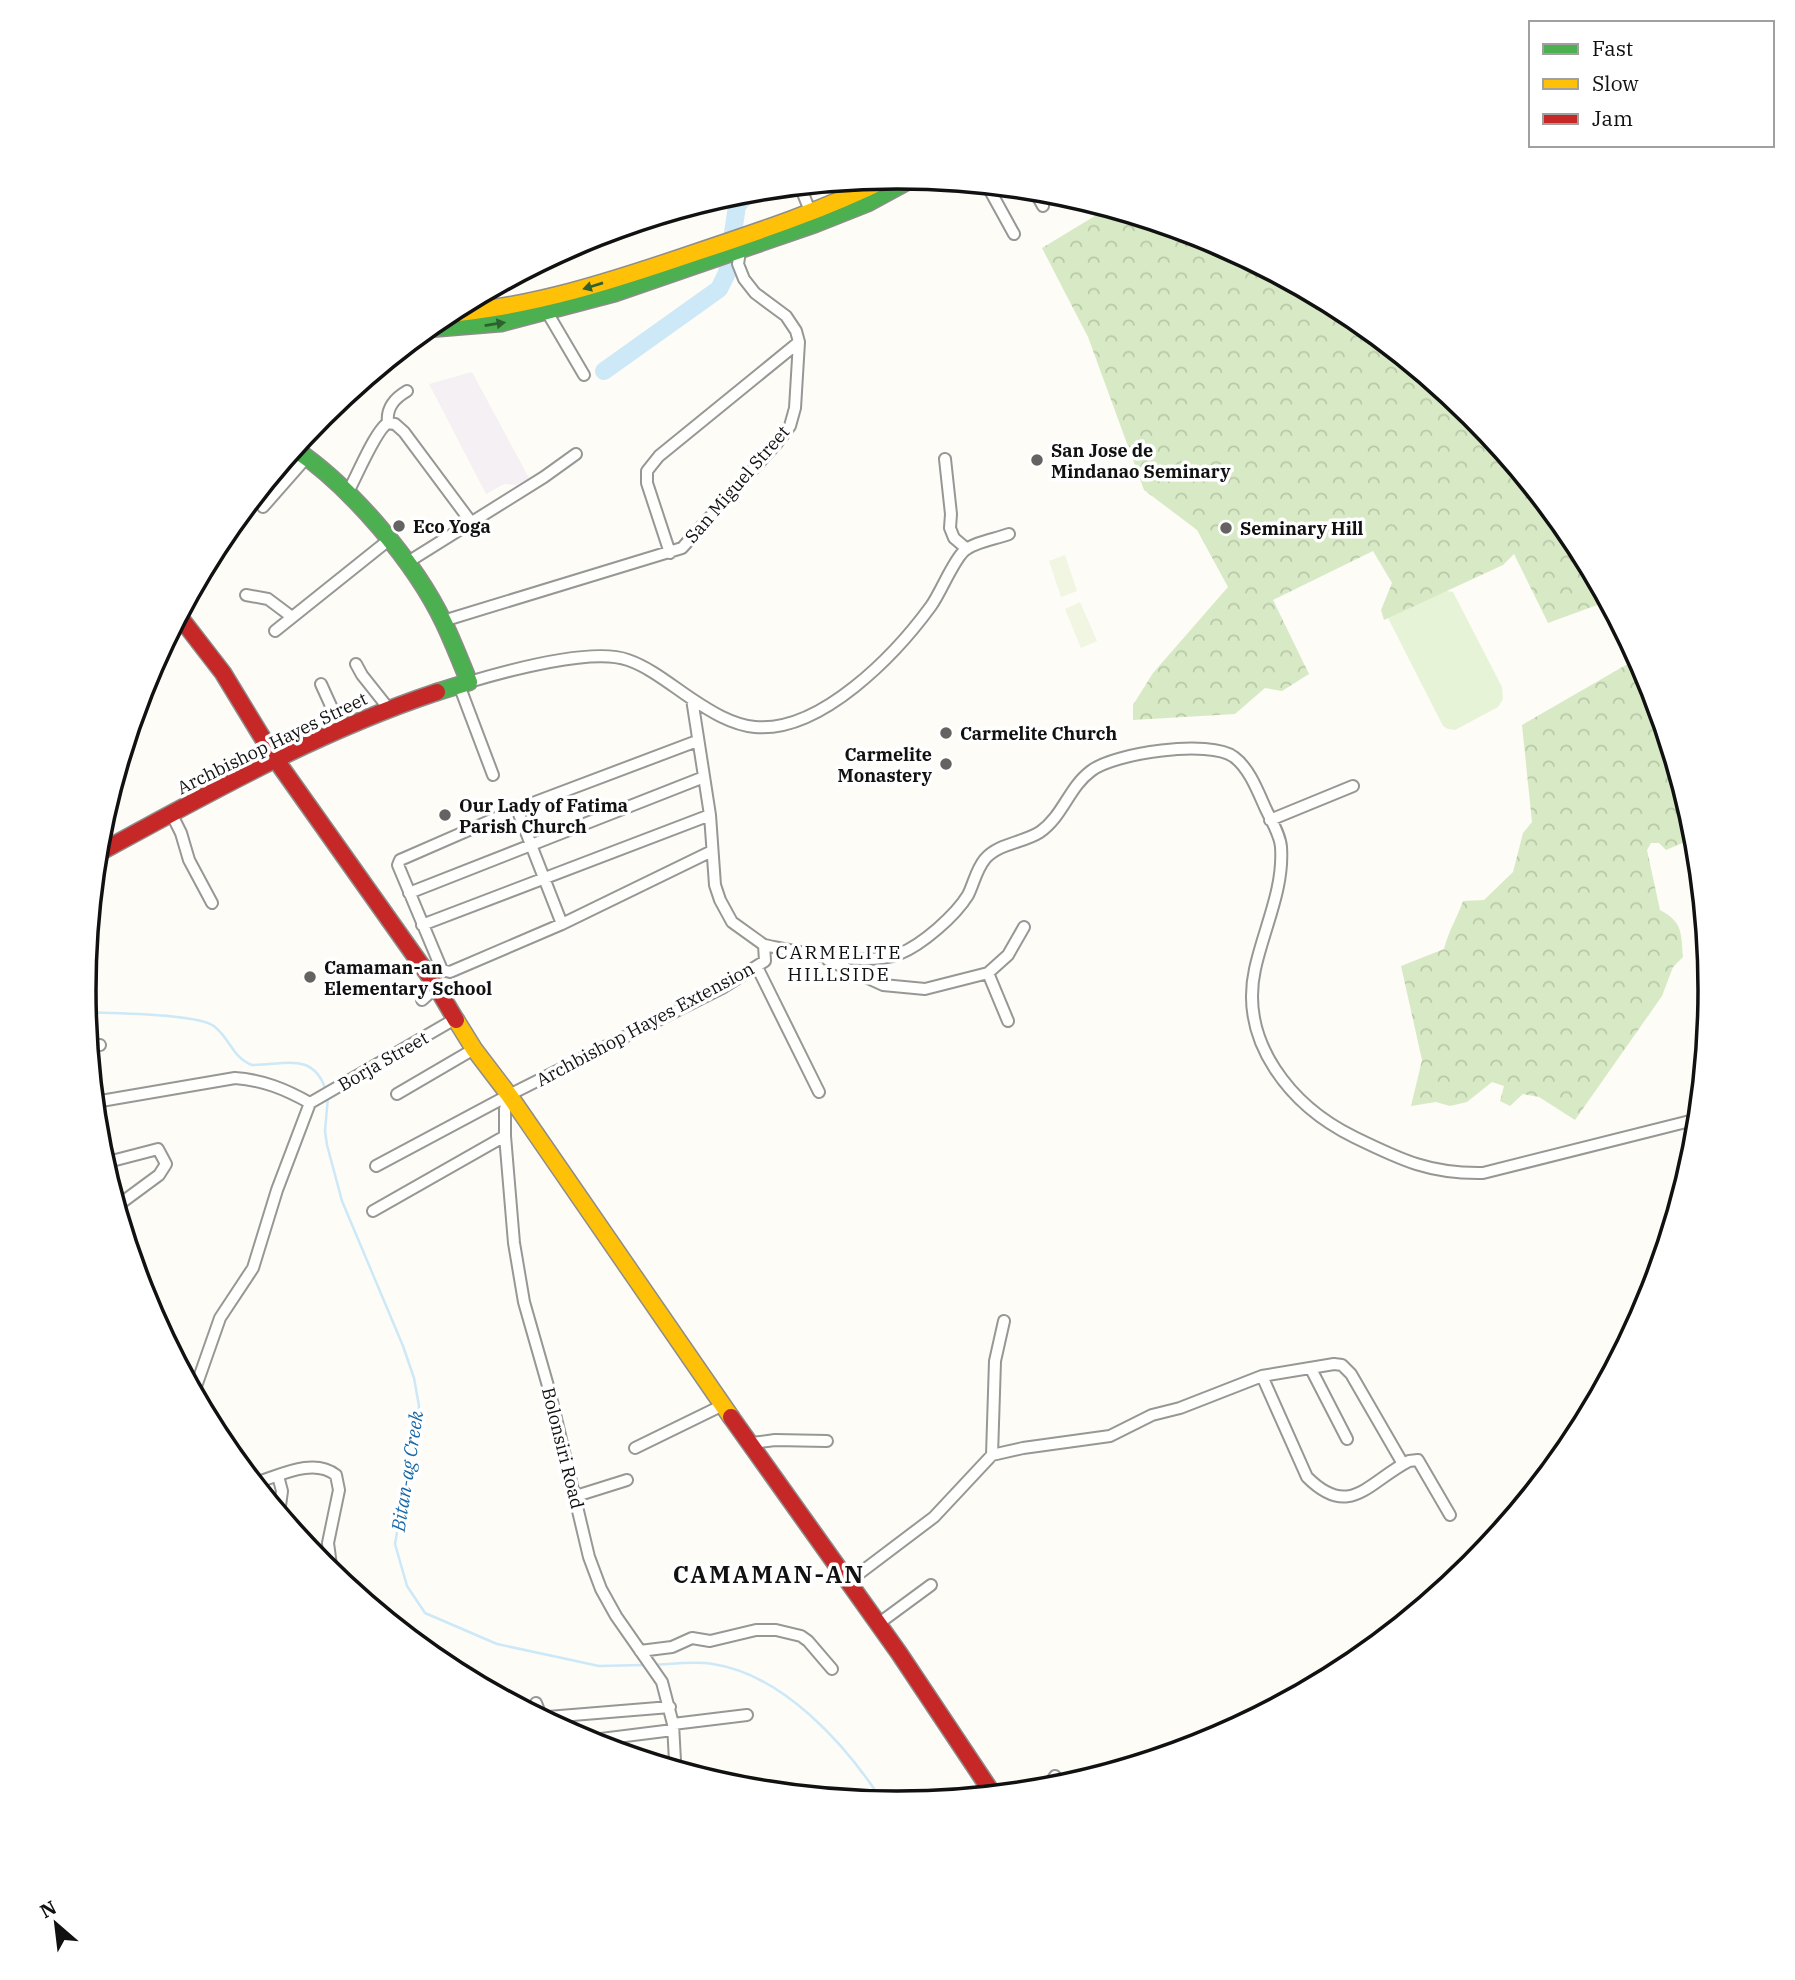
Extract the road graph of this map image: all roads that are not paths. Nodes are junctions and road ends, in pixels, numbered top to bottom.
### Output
1 (894, 189) edge
2 (865, 190) edge
3 (804, 195) edge
4 (992, 195) edge
5 (1041, 202) edge
6 (1043, 206) dead end
7 (813, 218) junction
8 (1014, 234) dead end
9 (739, 245) junction
10 (706, 256) junction
11 (472, 312) edge
12 (547, 313) junction
13 (449, 326) edge
14 (799, 342) junction
15 (584, 375) dead end
16 (407, 391) dead end
17 (388, 423) junction
18 (302, 454) edge
19 (576, 454) dead end
20 (946, 459) dead end
21 (294, 464) edge
22 (347, 494) junction
23 (263, 508) dead end
24 (471, 522) junction
25 (1009, 534) dead end
26 (390, 540) junction
27 (967, 549) junction
28 (670, 553) junction
29 (408, 562) junction
30 (246, 595) dead end
31 (292, 617) junction
32 (443, 621) junction
33 (185, 624) edge
34 (275, 631) dead end
35 (356, 664) dead end
36 (321, 684) dead end
37 (464, 684) junction
38 (691, 699) junction
39 (389, 709) junction
40 (341, 728) junction
41 (697, 741) junction
42 (276, 760) junction
43 (493, 775) dead end
44 (704, 777) junction
45 (1353, 786) dead end
46 (517, 810) junction
47 (171, 813) junction
48 (709, 815) junction
49 (1270, 820) junction
50 (531, 845) junction
51 (110, 847) edge
52 (712, 851) junction
53 (545, 879) junction
54 (409, 893) junction
55 (212, 904) dead end
56 (562, 924) junction
57 (422, 925) junction
58 (1024, 927) dead end
59 (764, 945) junction
60 (821, 956) junction
61 (757, 967) junction
62 (988, 973) junction
63 (434, 983) junction
64 (422, 1000) dead end
65 (455, 1019) junction
66 (1009, 1021) dead end
67 (474, 1049) junction
68 (820, 1092) dead end
69 (397, 1094) dead end
70 (104, 1100) edge
71 (315, 1100) junction
72 (507, 1102) junction
73 (1687, 1122) edge
74 (505, 1136) junction
75 (115, 1160) edge
76 (376, 1166) dead end
77 (125, 1200) edge
78 (373, 1211) dead end
79 (1004, 1321) dead end
80 (1311, 1369) junction
81 (1262, 1376) junction
82 (198, 1380) edge
83 (723, 1405) junction
84 (1347, 1439) dead end
85 (827, 1441) dead end
86 (752, 1443) junction
87 (635, 1448) dead end
88 (992, 1455) junction
89 (1403, 1464) junction
90 (278, 1476) junction
91 (264, 1480) edge
92 (627, 1480) dead end
93 (576, 1496) junction
94 (281, 1501) edge
95 (1450, 1515) dead end
96 (330, 1556) edge
97 (848, 1582) junction
98 (931, 1585) dead end
99 (878, 1624) junction
100 (643, 1654) junction
101 (832, 1669) dead end
102 (536, 1703) dead end
103 (537, 1706) edge
104 (670, 1707) junction
105 (747, 1715) dead end
106 (559, 1716) edge
107 (673, 1727) junction
108 (609, 1737) edge
109 (674, 1759) edge
110 (987, 1786) edge

1 - 7 main road
2 - 7 main road
3 - 7 street
4 - 8 street
5 - 6 street
7 - 9 main road
9 - 10 main road
9 - 14 street
10 -> 11 main road
10 - 12 main road
13 -> 12 main road
12 - 15 street
14 - 28 street, San Miguel Street
14 - 28 street
16 - 17 street
17 - 22 street
17 - 24 street
18 - 22 main road
19 - 24 street
20 - 27 street
21 - 23 street
22 - 26 main road
24 - 29 street
25 - 27 street
26 - 29 main road
26 - 31 street
27 - 38 street
28 - 32 street, San Miguel Street
29 - 32 main road
30 - 31 street
31 - 34 street
32 - 37 main road
33 - 42 main road
35 - 39 street
36 - 40 street
37 - 38 street
37 - 39 main road, Archbishop Hayes Street
37 - 43 street
38 - 41 street, Archbishop Hayes Extension
39 - 40 main road, Archbishop Hayes Street
40 - 42 main road, Archbishop Hayes Street
41 - 44 street, Archbishop Hayes Extension
41 - 46 street
42 - 47 main road, Archbishop Hayes Street
42 - 63 main road
44 - 48 street, Archbishop Hayes Extension
44 - 50 street
45 - 49 street
46 - 50 street
46 - 54 street
47 - 51 main road, Archbishop Hayes Street
47 - 55 street
48 - 52 street, Archbishop Hayes Extension
48 - 53 street
49 - 60 street
49 - 73 street
50 - 53 street
50 - 54 street
52 - 56 street
52 - 59 street, Archbishop Hayes Extension
53 - 56 street
53 - 57 street
54 - 57 street
56 - 57 street
58 - 62 street
59 - 60 street
59 - 61 street, Archbishop Hayes Extension
60 - 62 street
61 - 68 street
61 - 72 street, Archbishop Hayes Extension
62 - 66 street
63 - 64 street
63 - 65 main road
65 - 67 main road
65 - 71 street, Borja Street
67 - 69 street
67 - 72 main road
70 - 71 street
71 - 82 street
72 - 74 street, Bolonsiri Road
72 - 76 street, Archbishop Hayes Extension
72 - 83 main road
74 - 78 street
74 - 93 street, Bolonsiri Road
75 - 77 street
79 - 88 street
80 - 81 street
80 - 84 street
80 - 89 street
81 - 88 street
81 - 89 street
83 - 86 main road
83 - 87 street
85 - 86 street
86 - 97 main road
88 - 97 street
89 - 95 street
90 - 91 street
90 - 94 street
90 - 96 street
92 - 93 street
93 - 100 street, Bolonsiri Road
97 - 99 main road
98 - 99 street
99 - 110 main road
100 - 101 street
100 - 104 street, Bolonsiri Road
102 - 103 street
104 - 106 street
104 - 107 street, Bolonsiri Road
105 - 107 street
107 - 108 street
107 - 109 street, Bolonsiri Road

